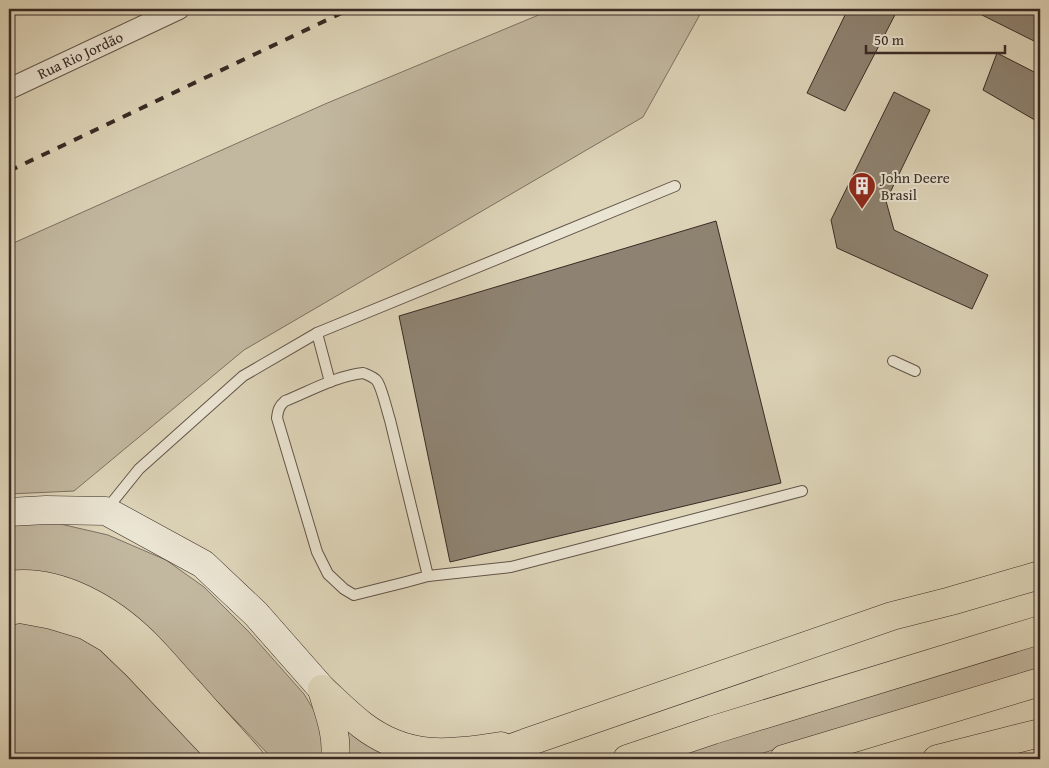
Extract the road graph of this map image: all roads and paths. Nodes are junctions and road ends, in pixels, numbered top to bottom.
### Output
1 (179, 9) edge
2 (9, 89) edge
3 (675, 186) dead end
4 (317, 333) junction
5 (893, 361) dead end
6 (916, 371) dead end
7 (330, 382) junction
8 (802, 491) dead end
9 (106, 511) junction
10 (9, 512) edge
11 (1040, 575) edge
12 (428, 576) junction
13 (9, 585) edge
14 (9, 611) edge
15 (1040, 630) edge
16 (1040, 682) edge
17 (322, 689) junction
18 (1040, 733) edge
19 (525, 743) junction
20 (225, 759) edge
21 (250, 759) edge
22 (335, 759) edge
23 (482, 759) edge
24 (628, 759) edge
25 (784, 759) edge
26 (936, 759) edge

1 - 2 street, Rua Rio Jordão
3 - 4 lane
4 - 7 lane
4 - 9 lane
5 - 6 lane
7 - 12 lane
7 - 12 lane
8 - 12 lane
9 - 10 main road
9 - 17 main road
11 - 19 main road
13 - 21 main road
14 - 20 main road
15 - 24 main road
16 - 25 main road
17 - 19 main road
17 - 22 main road
18 - 26 main road
19 - 23 main road

